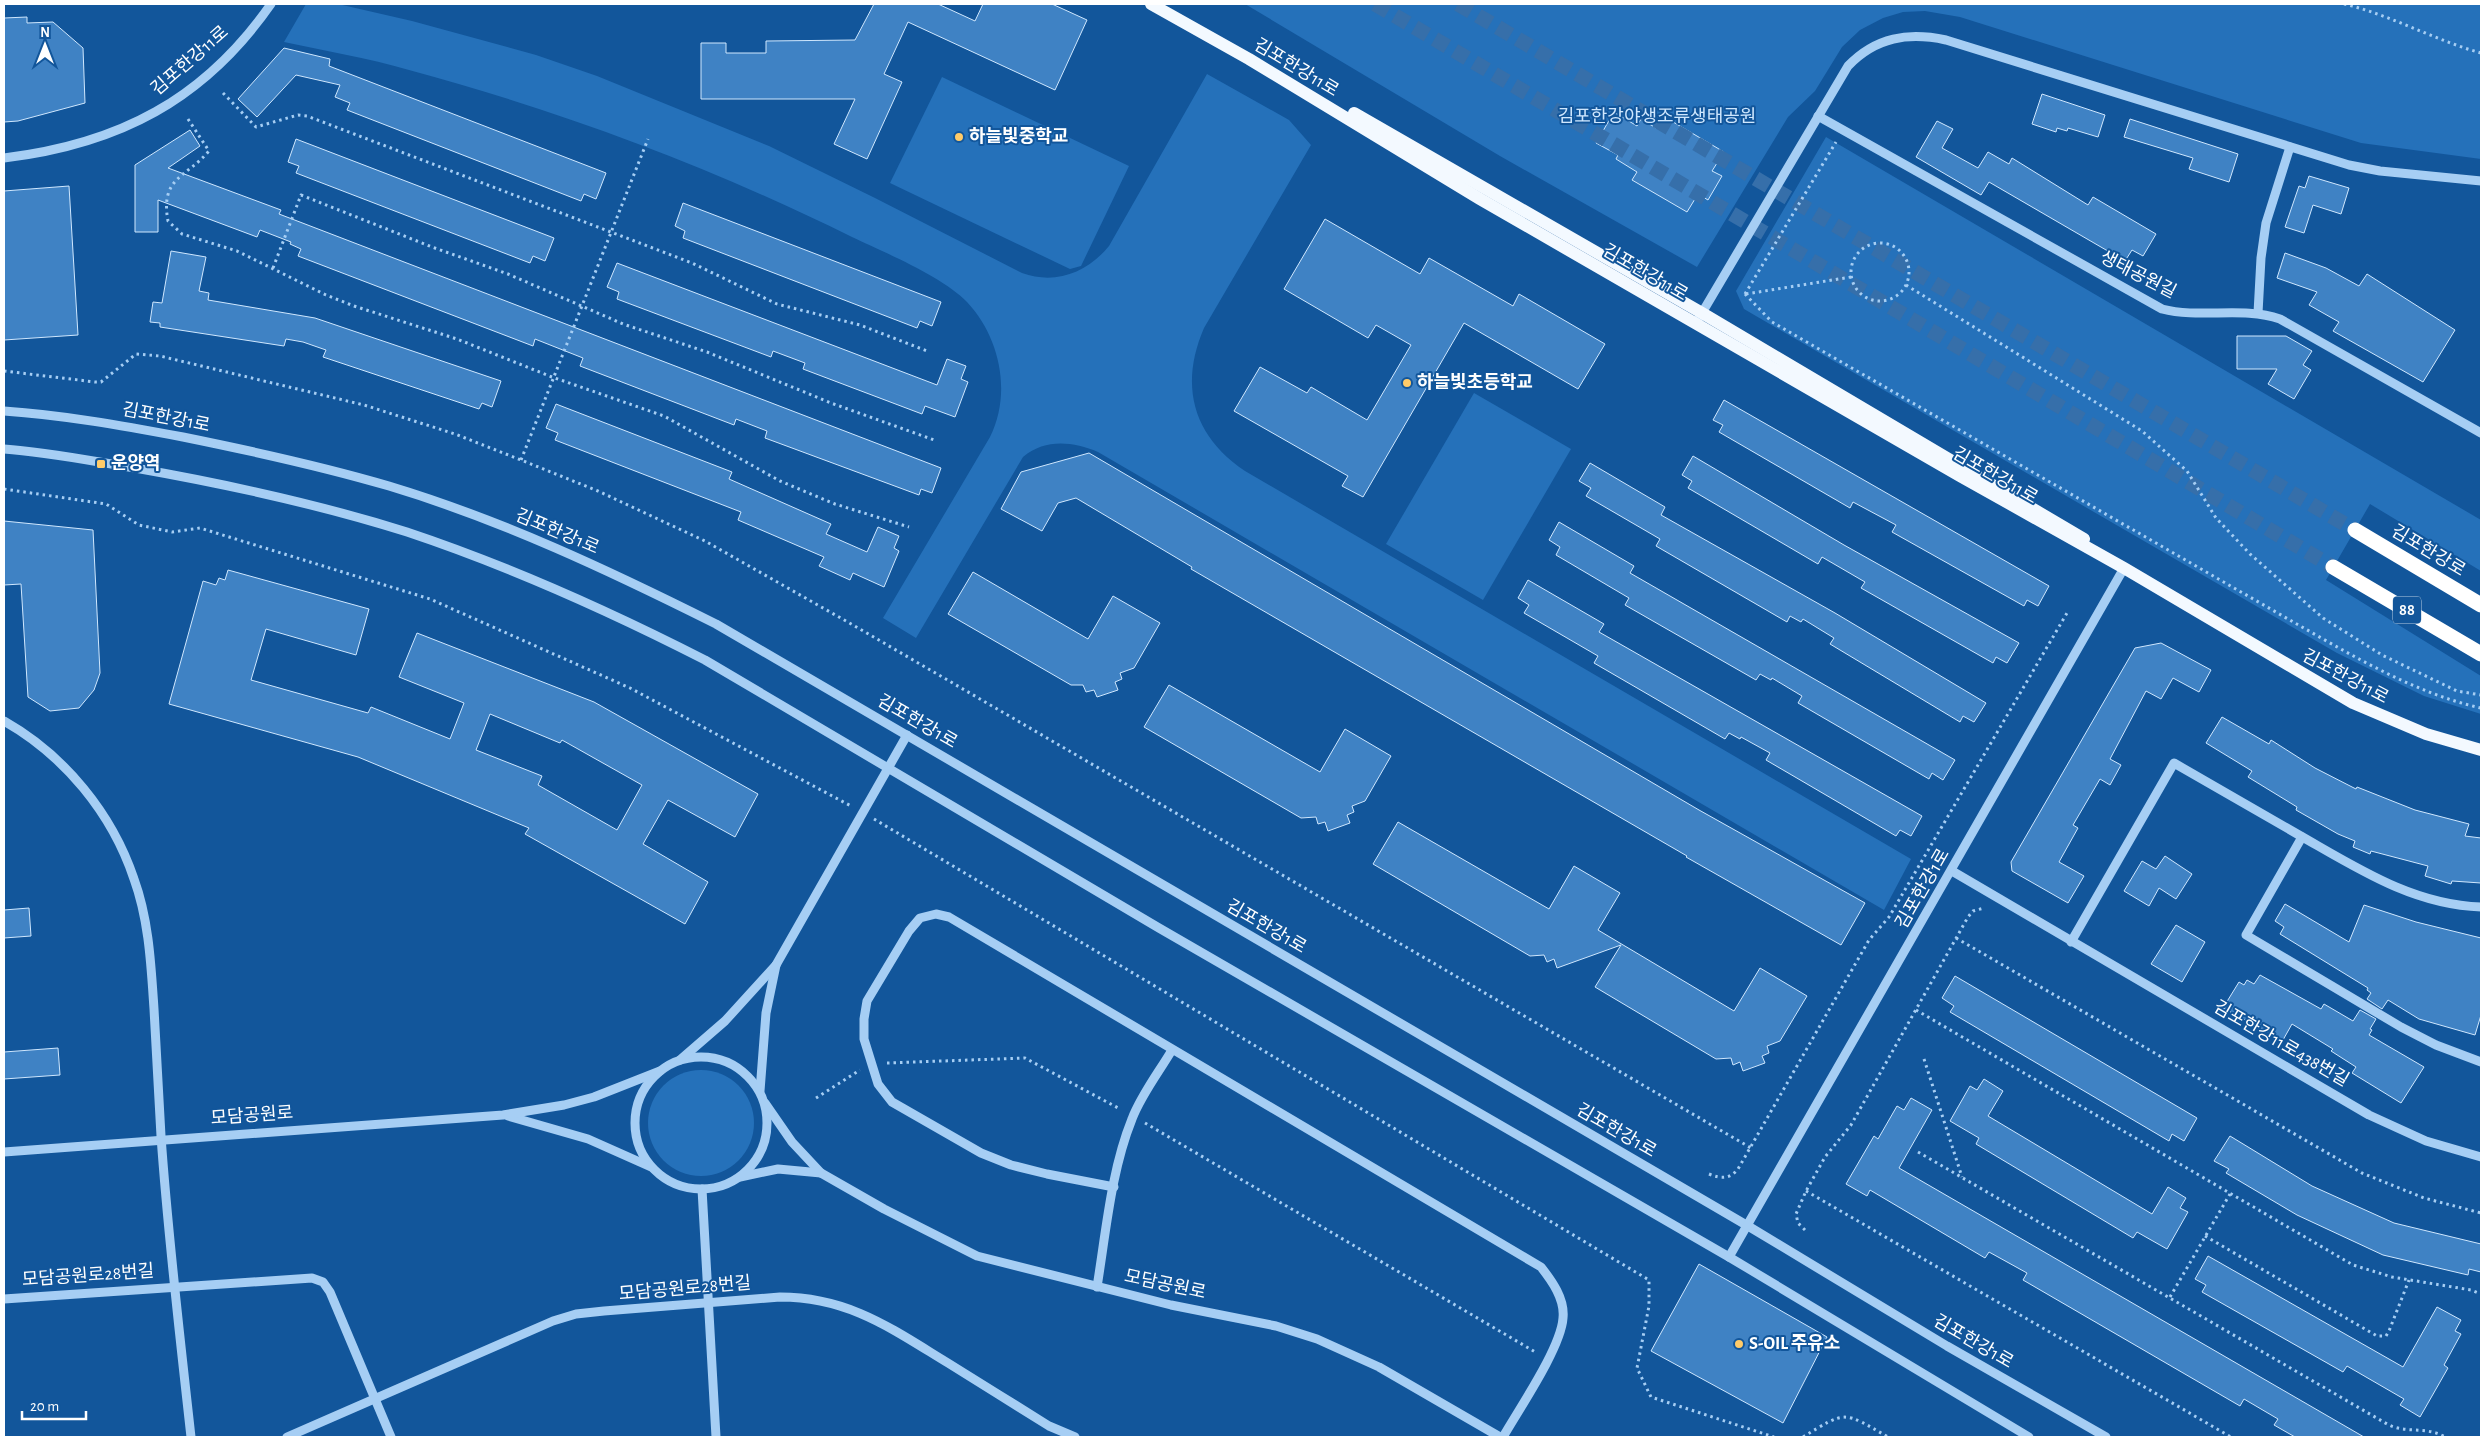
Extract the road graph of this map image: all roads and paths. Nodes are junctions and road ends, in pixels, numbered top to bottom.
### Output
1 (271, 4) edge
2 (1151, 4) edge
3 (1167, 4) edge
4 (2344, 4) edge
5 (2481, 53) edge
6 (223, 93) dead end
7 (1818, 116) junction
8 (188, 119) dead end
9 (648, 139) dead end
10 (1836, 141) dead end
11 (2290, 148) junction
12 (4, 158) edge
13 (2481, 181) edge
14 (610, 232) junction
15 (273, 268) junction
16 (1851, 277) junction
17 (1906, 285) junction
18 (1746, 294) junction
19 (581, 306) junction
20 (2258, 313) junction
21 (1699, 317) junction
22 (927, 351) dead end
23 (4, 371) edge
24 (552, 377) junction
25 (4, 411) edge
26 (2481, 432) edge
27 (938, 441) dead end
28 (4, 449) edge
29 (521, 460) junction
30 (4, 489) edge
31 (909, 527) dead end
32 (2355, 530) tunnel mouth
33 (2333, 567) tunnel mouth
34 (2124, 568) junction
35 (2481, 605) edge
36 (2067, 613) dead end
37 (2481, 654) edge
38 (2481, 696) edge
39 (2481, 708) edge
40 (4, 721) edge
41 (907, 736) junction
42 (2481, 750) edge
43 (888, 769) junction
44 (863, 812) junction
45 (2302, 837) junction
46 (1952, 871) junction
47 (2481, 907) edge
48 (1992, 910) dead end
49 (1956, 938) junction
50 (2071, 942) junction
51 (776, 965) junction
52 (1916, 1010) junction
53 (1172, 1050) junction
54 (1924, 1059) dead end
55 (680, 1060) junction
56 (2481, 1062) edge
57 (870, 1064) junction
58 (660, 1071) junction
59 (760, 1093) junction
60 (816, 1098) dead end
61 (765, 1103) junction
62 (503, 1115) junction
63 (1133, 1116) junction
64 (162, 1139) junction
65 (1751, 1148) junction
66 (4, 1152) edge
67 (1918, 1152) dead end
68 (2481, 1157) edge
69 (652, 1168) junction
70 (821, 1173) junction
71 (1709, 1174) dead end
72 (1962, 1177) junction
73 (739, 1178) junction
74 (1114, 1187) junction
75 (702, 1189) junction
76 (1806, 1190) junction
77 (2230, 1194) junction
78 (2481, 1213) edge
79 (1748, 1226) junction
80 (1805, 1230) dead end
81 (2205, 1236) junction
82 (1729, 1257) junction
83 (2409, 1280) junction
84 (174, 1286) junction
85 (1097, 1287) junction
86 (2481, 1294) edge
87 (2170, 1297) junction
88 (4, 1299) edge
89 (708, 1303) junction
90 (1548, 1359) junction
91 (375, 1398) junction
92 (191, 1437) edge
93 (287, 1437) edge
94 (391, 1437) edge
95 (716, 1437) edge
96 (1075, 1437) edge
97 (1501, 1437) edge
98 (1774, 1437) edge
99 (1803, 1437) edge
100 (1888, 1437) edge
101 (2029, 1437) edge
102 (2106, 1437) edge
103 (2231, 1437) edge
104 (2445, 1437) edge

1 - 12 street, 김포한강11로
2 - 21 main road, 김포한강11로
3 - 21 main road, 김포한강11로
4 - 5 path
6 - 14 path
7 - 11 street
7 - 20 street, 생태공원길
7 - 21 street
8 - 15 path
9 - 14 path
10 - 18 path
11 - 13 street
11 - 20 street
14 - 19 path
14 - 22 path
15 - 19 path
15 - 24 path
16 - 17 path
16 - 17 path
16 - 18 path
17 - 38 path
18 - 39 path
19 - 24 path
19 - 27 path
20 - 26 street, 생태공원길
21 - 34 main road, 김포한강11로
23 - 29 path
24 - 29 path
24 - 31 path
25 - 41 street, 김포한강1로
28 - 43 street
29 - 65 path
30 - 44 path
32 - 35 highway, 김포한강로 / 88
33 - 37 highway, 88
34 - 42 main road, 김포한강11로
34 - 46 street, 김포한강1로
36 - 65 path
40 - 64 street
41 - 43 street
41 - 79 street, 김포한강1로
43 - 44 street
43 - 82 street
44 - 51 street
44 - 98 path
45 - 47 street
45 - 50 street
45 - 56 street
46 - 50 street, 김포한강11로438번길
46 - 79 street, 김포한강1로
48 - 49 path
49 - 52 path
49 - 78 path
50 - 68 street, 김포한강11로438번길
51 - 55 street
51 - 59 street
52 - 76 path
52 - 77 path
53 - 57 street
53 - 63 street
53 - 90 street
54 - 72 path
55 - 58 street
55 - 59 street
57 - 60 path
57 - 63 path
57 - 74 street
58 - 62 street
58 - 69 street
59 - 61 street
61 - 70 street
61 - 73 street
62 - 64 street, 모담공원로
62 - 69 street
63 - 74 street
63 - 90 path
64 - 66 street, 모담공원로
64 - 84 street
65 - 71 path
67 - 72 path
69 - 75 street
70 - 73 street
70 - 85 street, 모담공원로
72 - 87 path
73 - 75 street
74 - 85 street
75 - 89 street
76 - 80 path
76 - 103 path
77 - 81 path
77 - 83 path
79 - 82 street, 김포한강1로
79 - 102 street, 김포한강1로
81 - 83 path
81 - 87 path
82 - 101 street
83 - 86 path
84 - 88 street, 모담공원로28번길
84 - 91 street, 모담공원로28번길
84 - 92 street
85 - 97 street, 모담공원로
87 - 104 path
89 - 91 street, 모담공원로28번길
89 - 95 street
89 - 96 street, 모담공원로28번길
90 - 97 street
91 - 93 street, 모담공원로28번길
91 - 94 street
99 - 100 path

